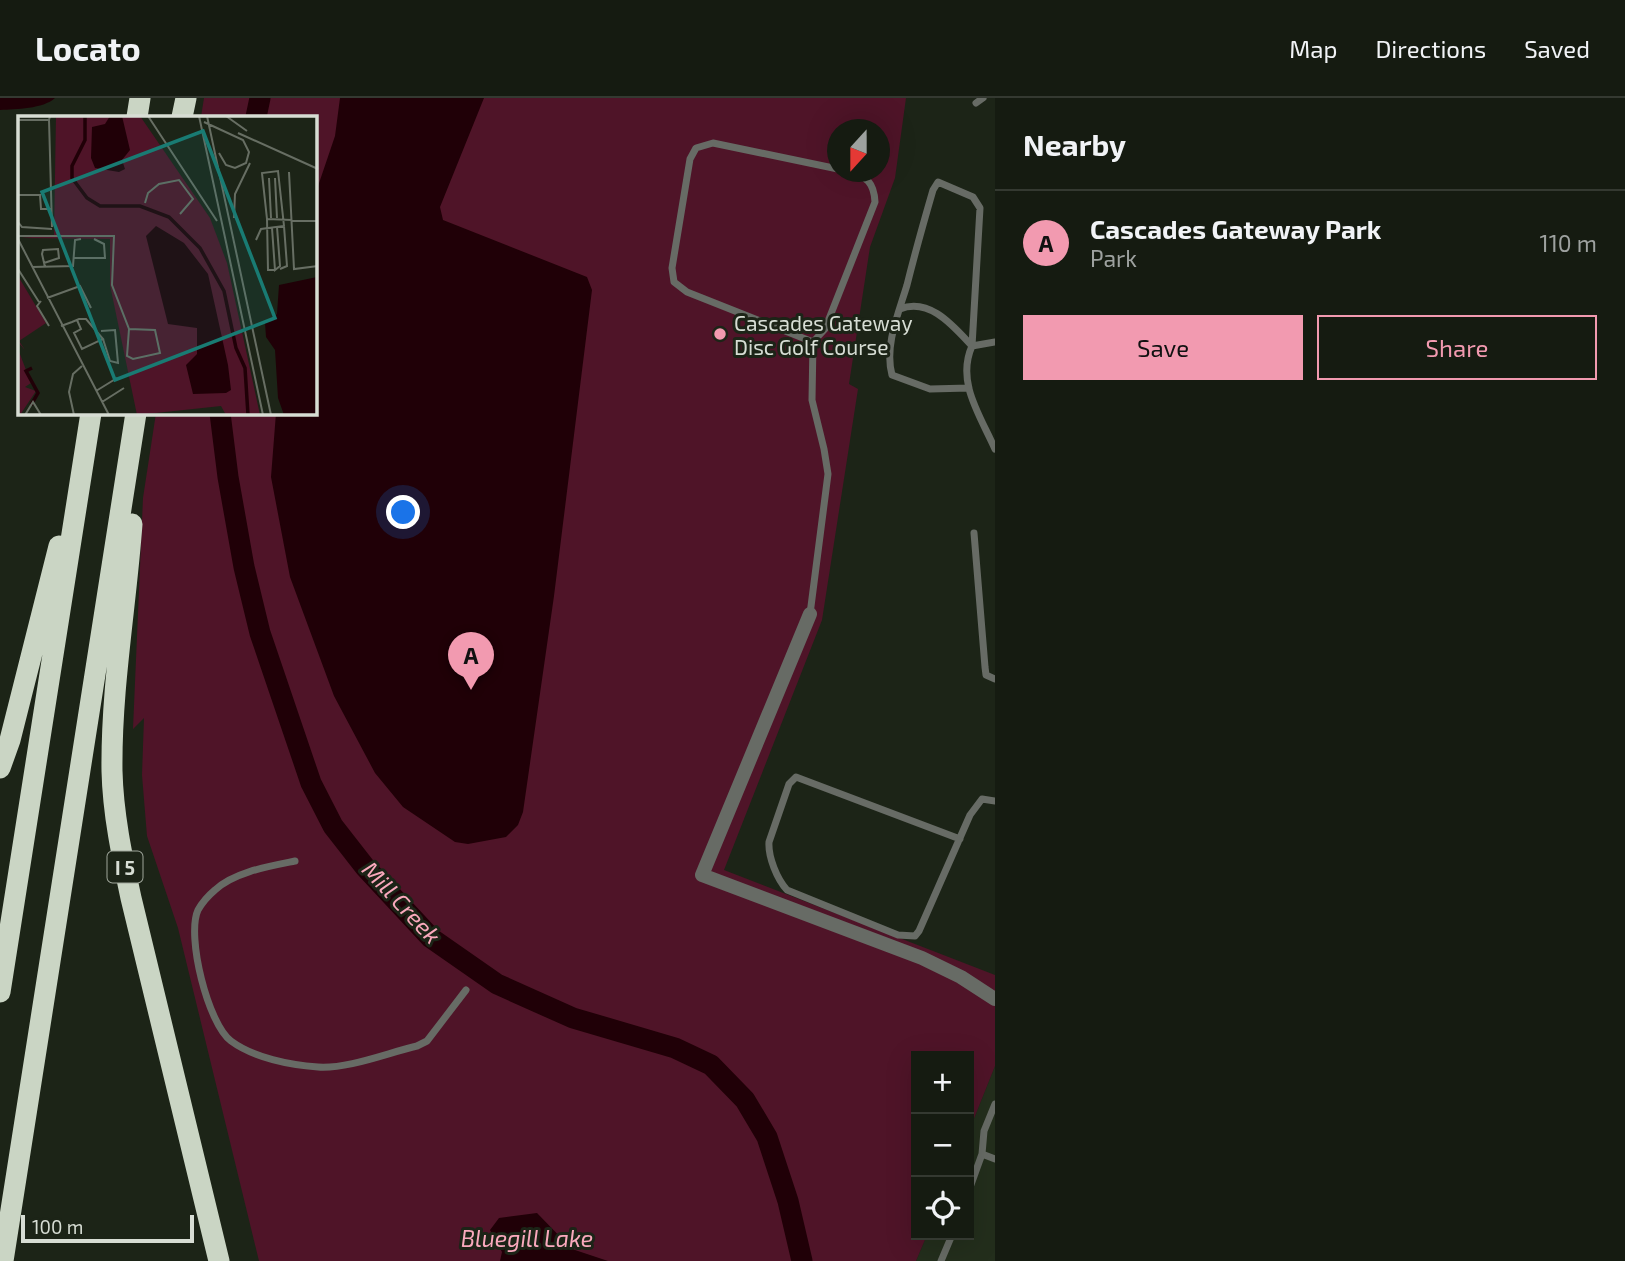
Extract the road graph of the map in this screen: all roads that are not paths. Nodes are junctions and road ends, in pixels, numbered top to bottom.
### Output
1 (141, 98) edge
2 (186, 98) edge
3 (983, 98) edge
4 (976, 103) dead end
5 (138, 116) edge
6 (183, 116) edge
7 (827, 167) edge
8 (870, 182) edge
9 (900, 309) junction
10 (813, 342) junction
11 (995, 342) edge
12 (972, 346) junction
13 (969, 388) junction
14 (91, 415) edge
15 (136, 415) edge
16 (995, 449) edge
17 (128, 464) junction
18 (82, 470) junction
19 (974, 533) dead end
20 (810, 614) joint
21 (995, 679) edge
22 (0, 768) edge
23 (995, 801) edge
24 (960, 839) junction
25 (295, 861) dead end
26 (466, 990) dead end
27 (0, 992) edge
28 (995, 999) edge
29 (995, 1104) edge
30 (982, 1154) junction
31 (995, 1159) edge
32 (974, 1177) edge
33 (950, 1240) edge
34 (3, 1261) edge
35 (219, 1261) edge
36 (942, 1261) edge

1 - 5 highway
2 - 6 highway
3 - 4 lane
7 - 10 lane
8 - 10 lane
9 - 12 lane
9 - 12 lane
9 - 13 lane
10 - 20 lane
11 - 12 lane
12 - 13 lane
13 - 16 lane
14 - 18 highway
15 - 17 highway, I 5
17 - 34 highway, I 5
17 - 35 highway, I 5
18 - 22 highway
18 - 27 highway
19 - 21 lane
20 - 28 street
23 - 24 lane
24 - 24 lane
25 - 26 lane
29 - 30 lane
30 - 31 lane
30 - 32 lane
33 - 36 lane

